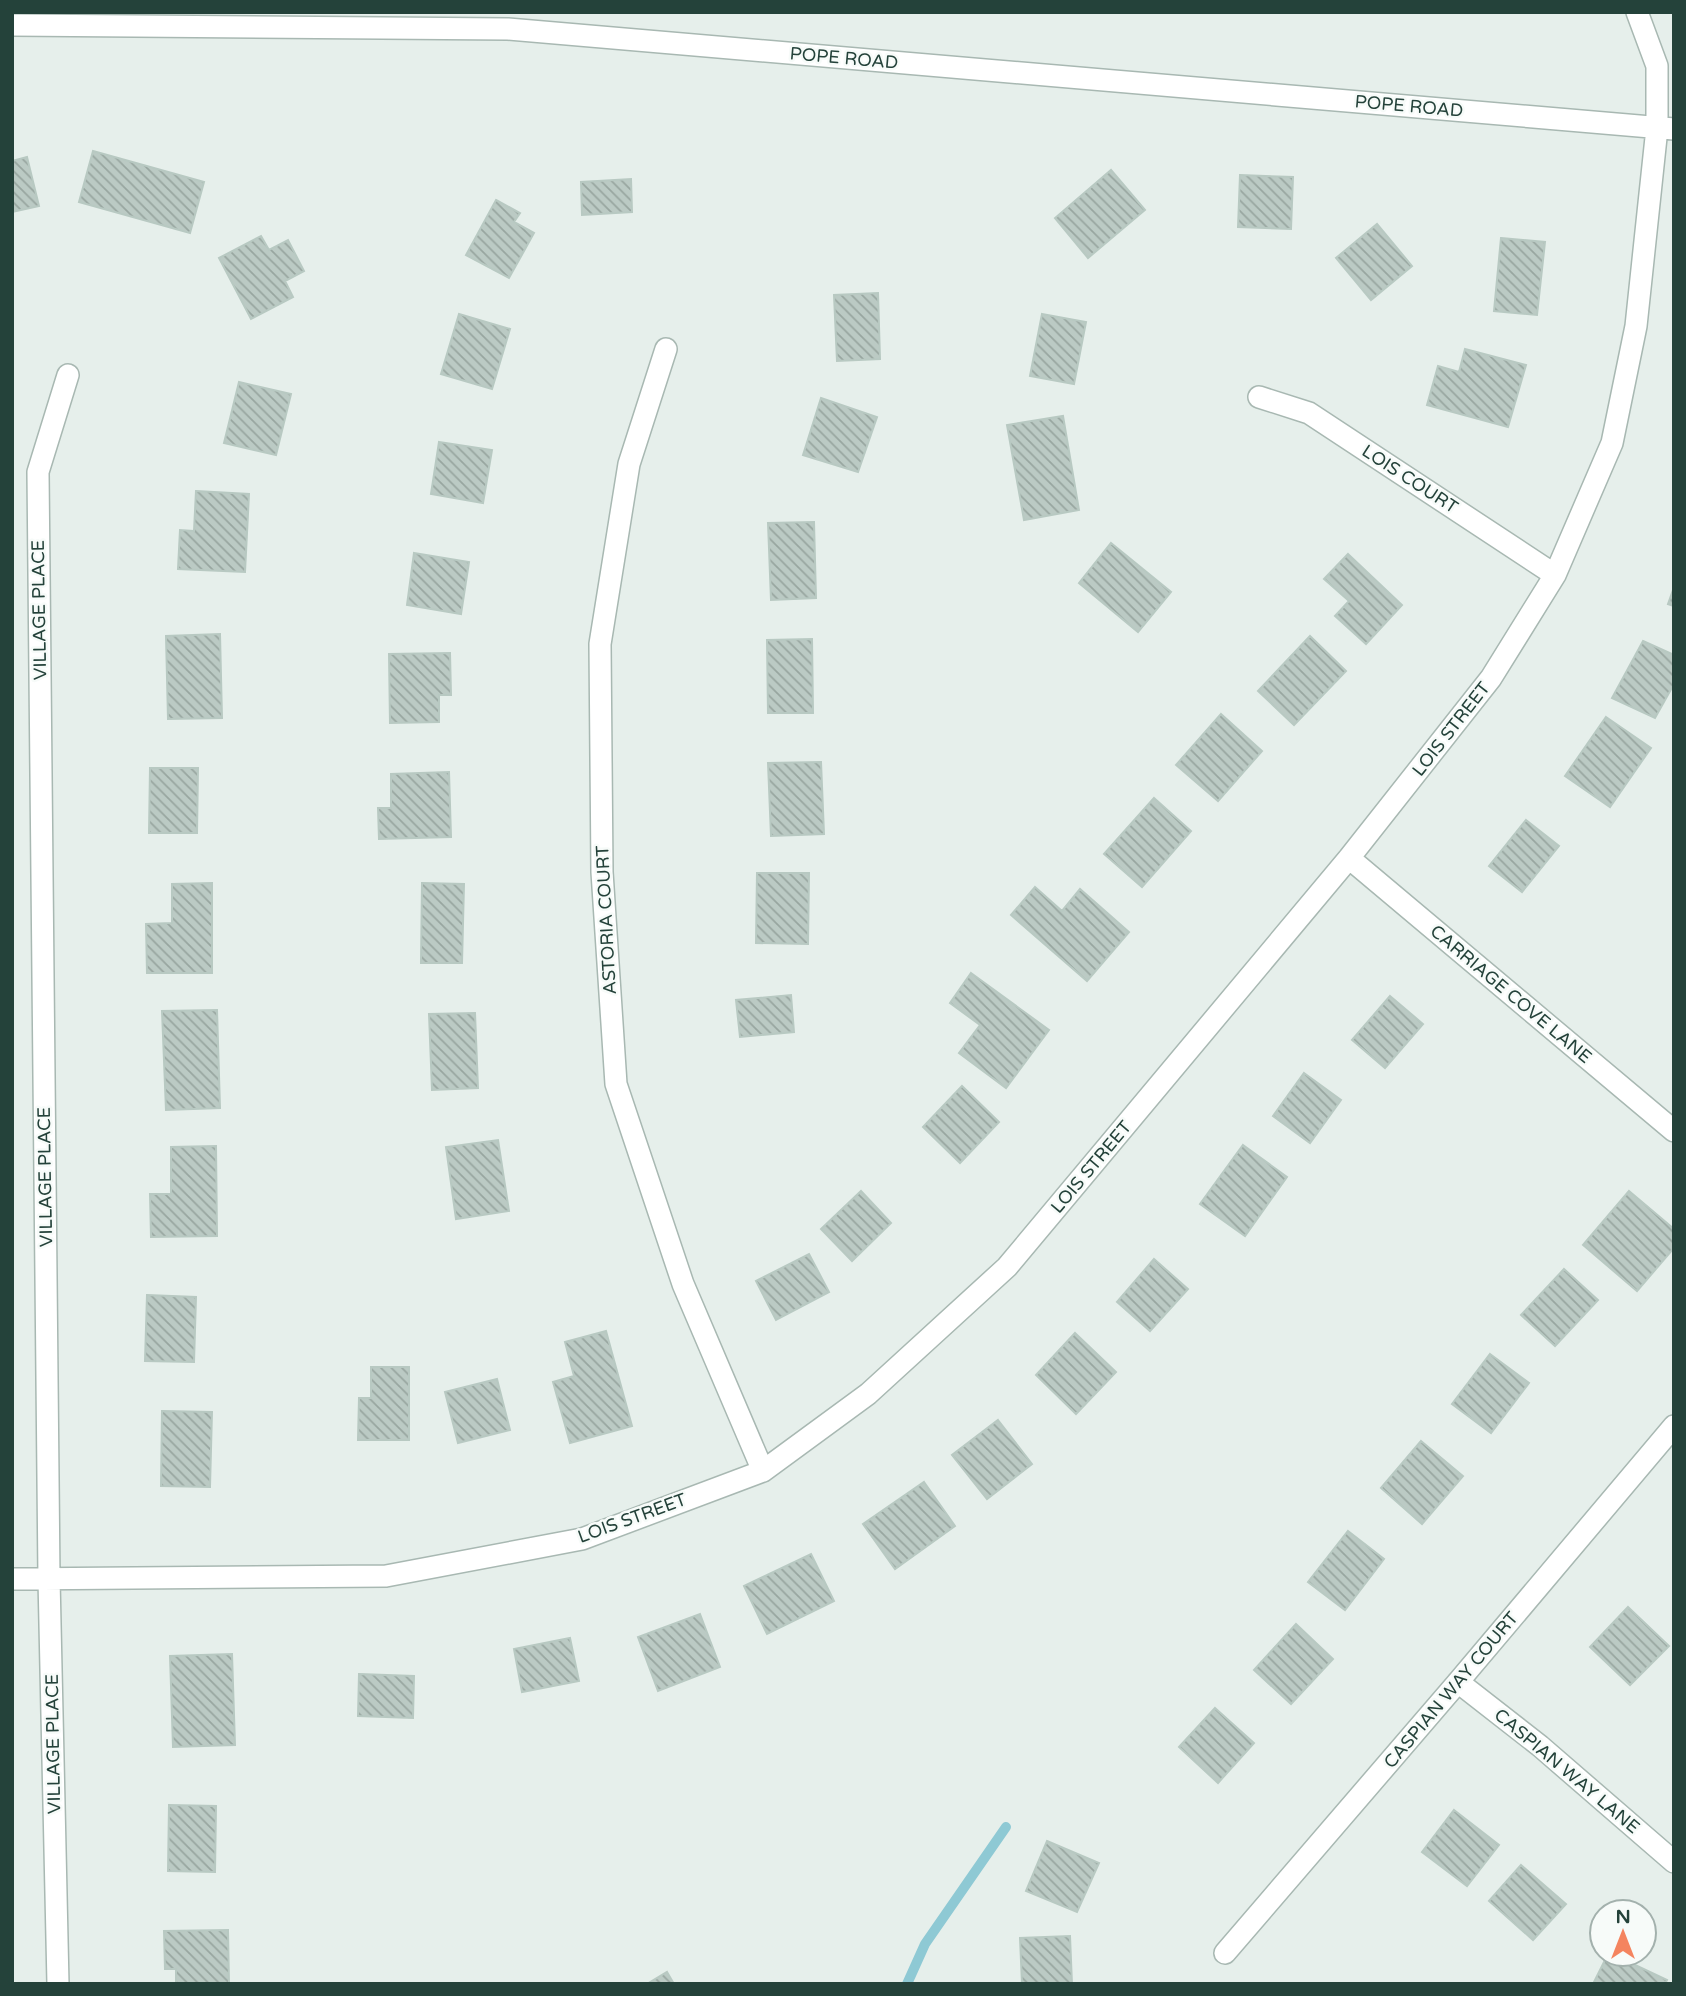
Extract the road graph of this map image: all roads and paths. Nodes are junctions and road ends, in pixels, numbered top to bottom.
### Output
1 (1637, 12) edge
2 (12, 25) edge
3 (1666, 129) edge
4 (666, 349) dead end
5 (68, 375) dead end
6 (1259, 397) dead end
7 (1555, 575) junction
8 (1349, 858) junction
9 (1674, 1131) edge
10 (1674, 1426) edge
11 (763, 1471) junction
12 (12, 1579) edge
13 (49, 1579) junction
14 (1458, 1682) junction
15 (1674, 1862) edge
16 (1226, 1953) dead end
17 (58, 1984) edge

1 - 3 street, LOIS STREET
2 - 3 street, POPE ROAD
3 - 7 street, LOIS STREET
4 - 11 street, ASTORIA COURT
5 - 13 street, VILLAGE PLACE
6 - 7 street, LOIS COURT
7 - 8 street, LOIS STREET
8 - 9 street, CARRIAGE COVE LANE
8 - 11 street, LOIS STREET
10 - 14 street, CASPIAN WAY COURT
11 - 13 street, LOIS STREET
12 - 13 street, LOIS STREET
13 - 17 street, VILLAGE PLACE
14 - 15 street, CASPIAN WAY LANE
14 - 16 street, CASPIAN WAY COURT

